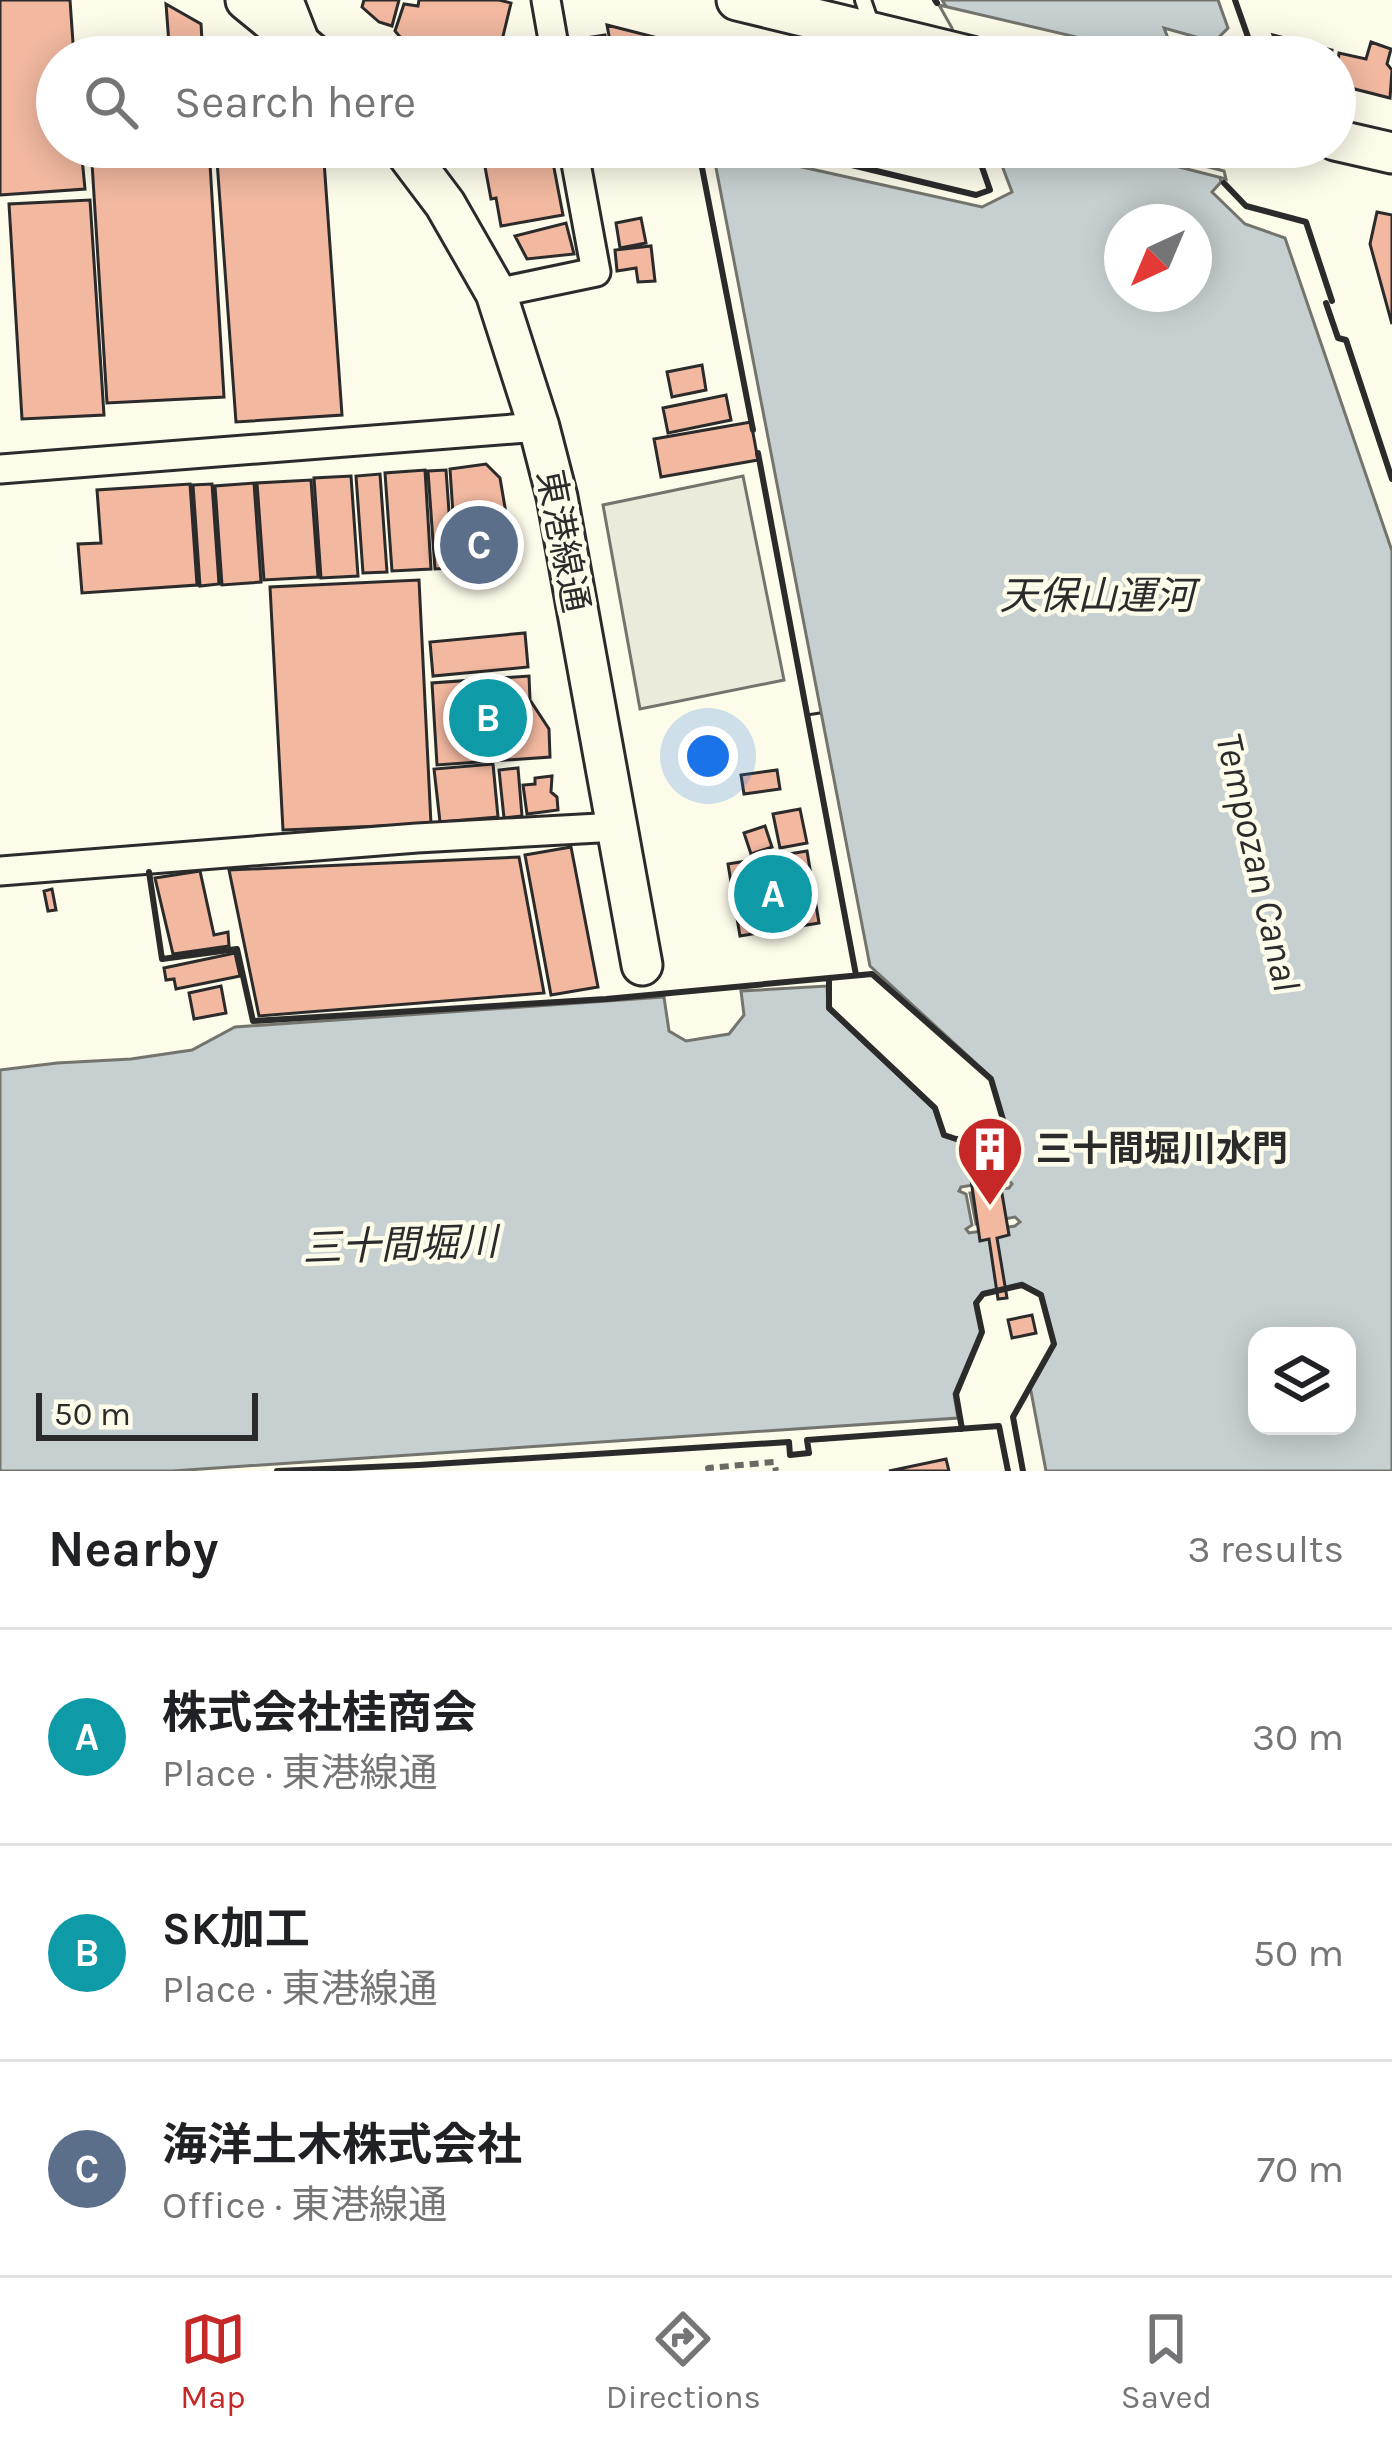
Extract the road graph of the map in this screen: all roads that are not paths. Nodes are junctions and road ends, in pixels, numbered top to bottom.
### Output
1 (246, 0) edge
2 (289, 0) edge
3 (545, 0) edge
4 (737, 0) edge
5 (869, 16) edge
6 (291, 36) edge
7 (305, 36) edge
8 (552, 36) edge
9 (917, 36) edge
10 (1356, 145) edge
11 (1392, 153) edge
12 (418, 168) edge
13 (577, 168) edge
14 (496, 293) junction
15 (539, 427) junction
16 (0, 469) edge
17 (617, 827) junction
18 (0, 871) edge
19 (642, 965) dead end

1 - 6 street
2 - 7 street
3 - 8 street
4 - 5 street
5 - 9 street
10 - 11 street
12 - 14 street, 東港線通
13 - 14 street
14 - 15 street, 東港線通
15 - 16 street
15 - 17 street, 東港線通
17 - 18 street
17 - 19 street, 東港線通

